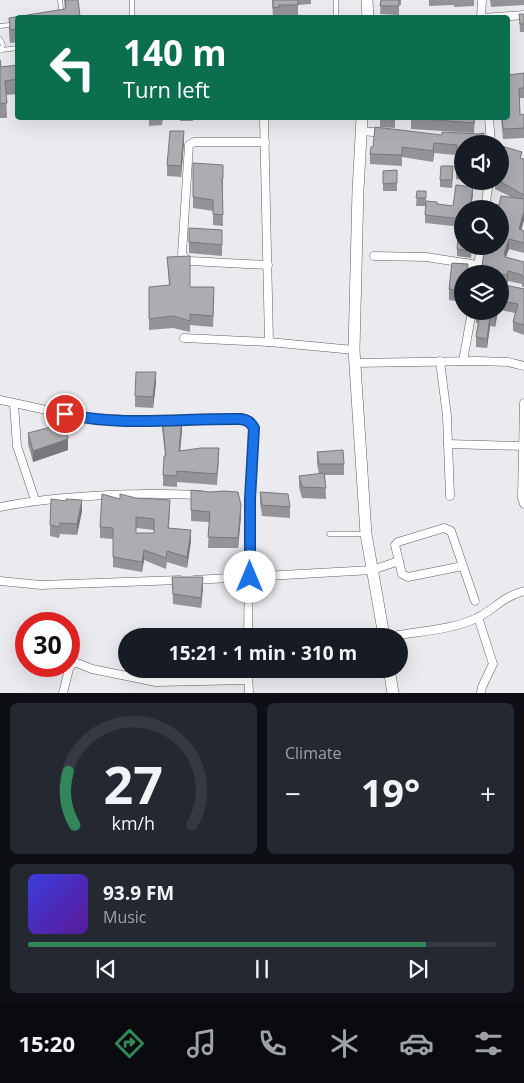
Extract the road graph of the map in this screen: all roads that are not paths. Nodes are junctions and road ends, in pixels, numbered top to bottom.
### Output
1 (60, 0) edge
2 (132, 0) edge
3 (336, 0) edge
4 (368, 0) edge
5 (482, 0) edge
6 (62, 15) edge
7 (132, 15) edge
8 (336, 15) edge
9 (368, 15) edge
10 (482, 15) edge
11 (524, 15) edge
12 (510, 16) edge
13 (15, 24) edge
14 (0, 26) edge
15 (0, 39) edge
16 (15, 48) edge
17 (1, 50) edge
18 (264, 120) edge
19 (362, 120) edge
20 (489, 120) edge
21 (362, 131) junction
22 (389, 133) edge
23 (490, 135) edge
24 (265, 142) junction
25 (374, 256) dead end
26 (268, 265) junction
27 (457, 265) edge
28 (470, 320) edge
29 (184, 338) dead end
30 (269, 342) junction
31 (354, 350) junction
32 (440, 361) junction
33 (463, 361) junction
34 (355, 363) junction
35 (524, 366) edge
36 (0, 400) edge
37 (524, 403) edge
38 (14, 404) junction
39 (448, 444) junction
40 (522, 446) junction
41 (205, 495) edge
42 (450, 496) dead end
43 (34, 500) junction
44 (524, 504) edge
45 (0, 507) edge
46 (329, 534) dead end
47 (366, 534) junction
48 (399, 561) junction
49 (463, 566) junction
50 (372, 570) junction
51 (250, 577) junction
52 (0, 581) edge
53 (524, 591) edge
54 (475, 600) dead end
55 (478, 617) junction
56 (248, 628) edge
57 (383, 628) edge
58 (408, 634) edge
59 (390, 678) edge
60 (248, 680) joint
61 (63, 693) edge
62 (249, 693) edge
63 (393, 693) edge
64 (481, 693) edge

1 - 6 lane
2 - 7 lane
3 - 8 lane
4 - 9 main road
5 - 10 street
11 - 12 street
13 - 14 lane
15 - 17 lane
16 - 17 lane
18 - 24 street
19 - 21 main road
20 - 23 street
21 - 22 street
21 - 31 main road
24 - 26 street
24 - 26 street
25 - 27 street
26 - 30 street
28 - 33 street
29 - 30 street
30 - 31 street
31 - 34 main road
32 - 33 street
32 - 34 street
32 - 39 street
33 - 35 street
34 - 47 main road
36 - 38 street
37 - 40 street
38 - 43 street
38 - 51 street
39 - 40 street
39 - 42 street
40 - 44 street
41 - 43 street
43 - 45 street
46 - 47 lane
47 - 50 main road
48 - 49 street
48 - 49 street
48 - 50 street
49 - 54 street
50 - 51 street
50 - 57 main road
51 - 52 street
51 - 56 street
53 - 55 street
55 - 58 street
55 - 64 street
59 - 63 main road
60 - 61 street
60 - 62 street

